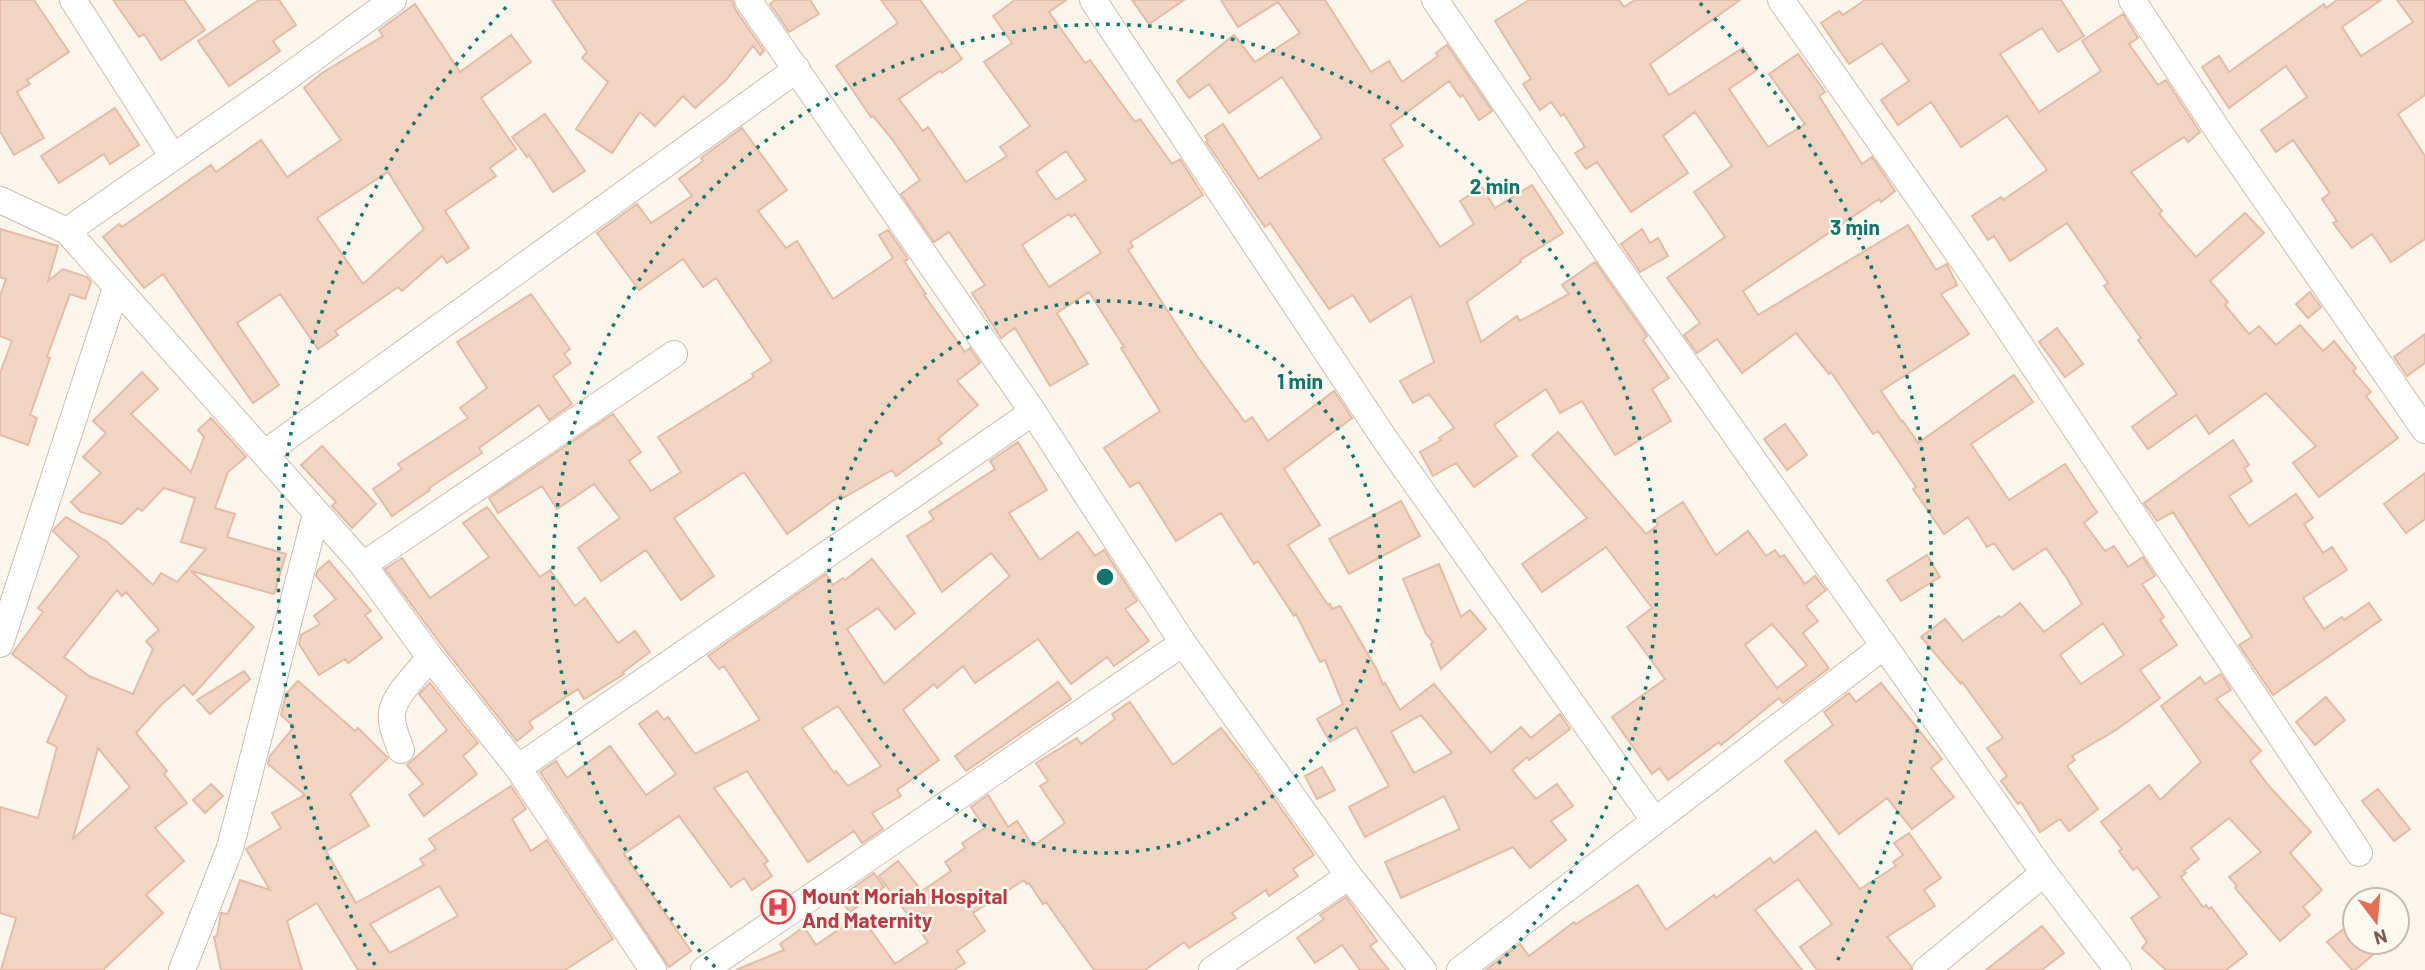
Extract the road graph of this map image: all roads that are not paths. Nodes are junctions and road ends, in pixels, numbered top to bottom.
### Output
1 (73, 0) edge
2 (393, 0) edge
3 (748, 0) edge
4 (1093, 0) edge
5 (1435, 0) edge
6 (1781, 0) edge
7 (2132, 0) edge
8 (797, 69) junction
9 (173, 157) junction
10 (0, 200) edge
11 (67, 231) junction
12 (116, 288) junction
13 (674, 354) dead end
14 (1033, 412) junction
15 (2425, 430) edge
16 (265, 453) junction
17 (316, 514) junction
18 (363, 565) junction
19 (1183, 643) junction
20 (0, 644) edge
21 (1884, 646) junction
22 (430, 657) junction
23 (401, 750) dead end
24 (518, 768) junction
25 (1654, 820) junction
26 (2359, 853) dead end
27 (2044, 873) junction
28 (1349, 876) junction
29 (645, 968) edge
30 (182, 970) edge
31 (704, 970) edge
32 (1212, 970) edge
33 (1423, 970) edge
34 (1460, 970) edge
35 (1926, 970) edge
36 (2118, 970) edge

1 - 9 street
2 - 9 street
3 - 8 street
4 - 25 street
5 - 21 street
6 - 26 street
7 - 15 street
8 - 14 street
8 - 16 street
9 - 11 street
10 - 11 street
11 - 12 street
12 - 16 street
12 - 20 street
13 - 18 street
14 - 19 street
14 - 24 street
16 - 17 street
17 - 18 street
17 - 30 street
18 - 22 street
19 - 28 street
19 - 31 street
21 - 25 street
21 - 27 street
22 - 23 street
22 - 24 street
24 - 29 street
25 - 34 street
27 - 35 street
27 - 36 street
28 - 32 street
28 - 33 street

